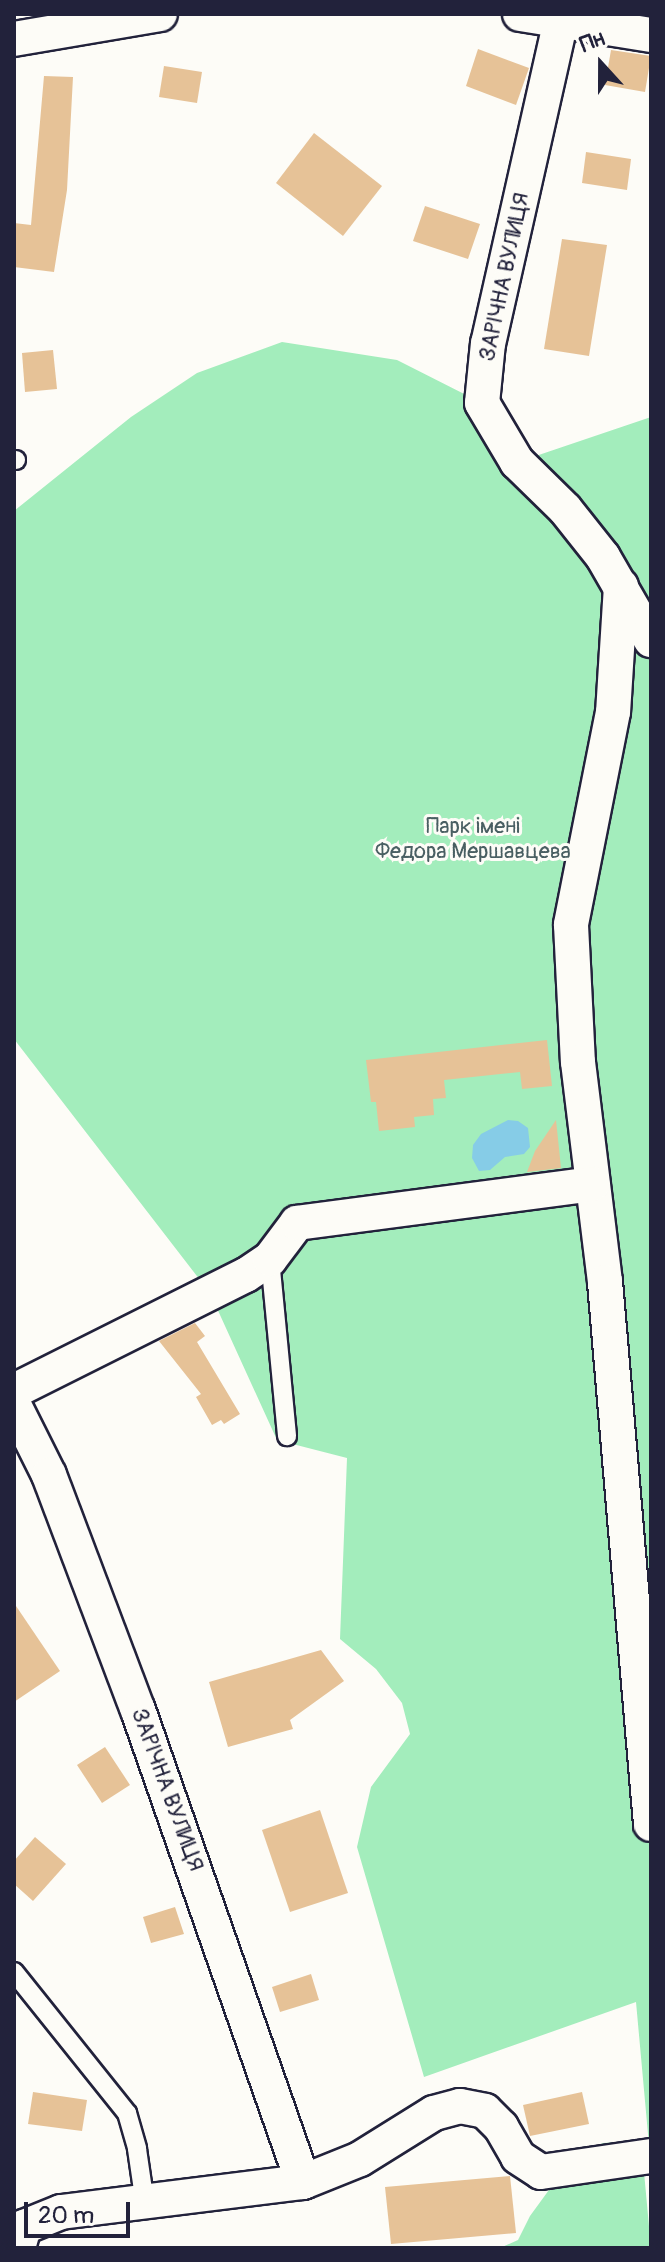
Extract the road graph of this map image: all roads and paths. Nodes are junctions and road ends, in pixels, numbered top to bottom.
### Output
1 (160, 14) edge
2 (520, 14) edge
3 (561, 20) junction
4 (611, 21) edge
5 (651, 35) edge
6 (14, 39) edge
7 (621, 586) junction
8 (651, 640) edge
9 (592, 1184) junction
10 (270, 1259) junction
11 (14, 1391) edge
12 (14, 1405) edge
13 (287, 1436) dead end
14 (651, 1824) edge
15 (14, 1972) edge
16 (651, 2156) edge
17 (303, 2182) junction
18 (145, 2204) junction
19 (18, 2248) edge

1 - 6 street
2 - 3 street
3 - 4 street
3 - 7 street, ЗАРІЧНА ВУЛИЦЯ
4 - 5 street
7 - 8 street, ЗАРІЧНА ВУЛИЦЯ
7 - 9 street
9 - 10 street
9 - 14 street
10 - 11 street
10 - 13 lane
12 - 17 street, ЗАРІЧНА ВУЛИЦЯ
15 - 18 lane
16 - 17 street
17 - 18 street
18 - 19 street

